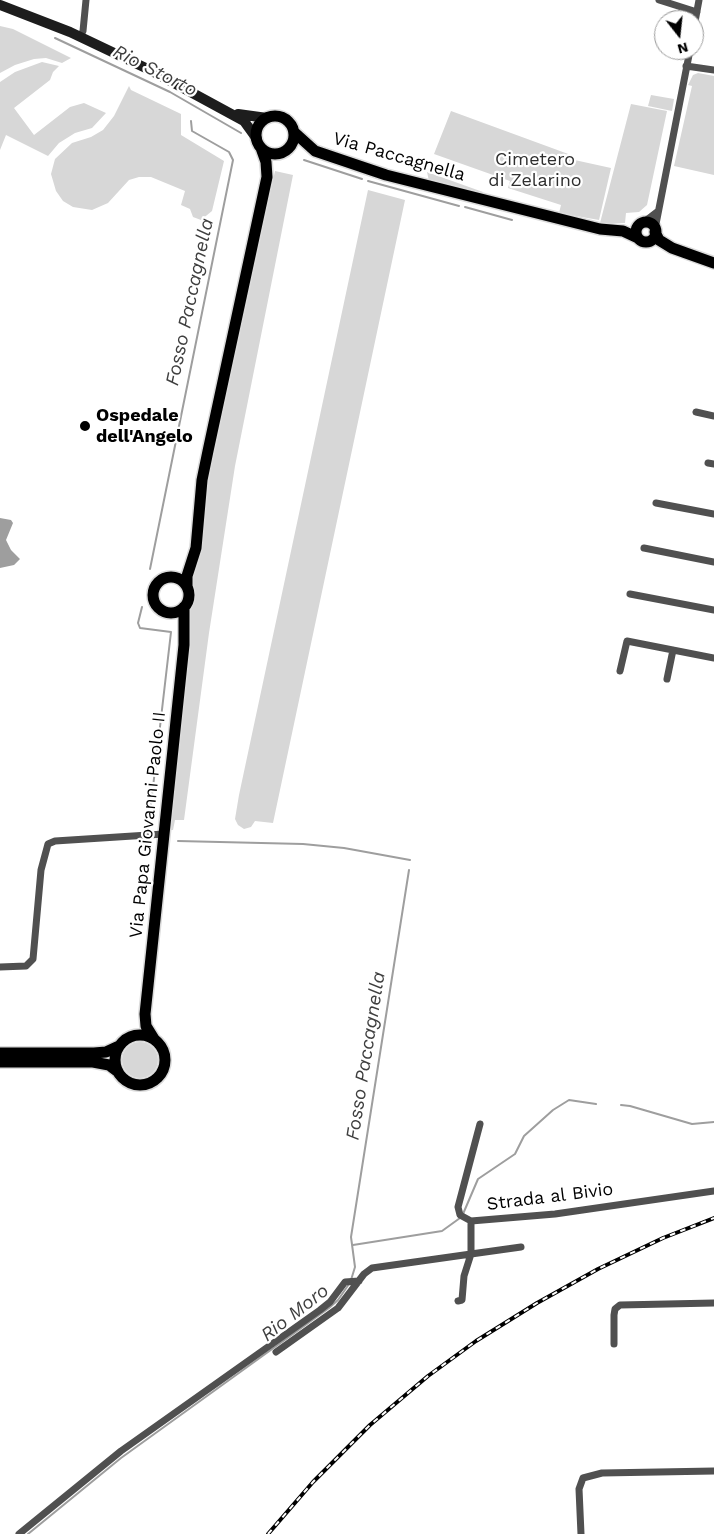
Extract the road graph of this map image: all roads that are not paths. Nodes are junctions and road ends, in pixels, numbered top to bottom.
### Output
1 (86, 0) edge
2 (659, 0) edge
3 (0, 6) edge
4 (691, 10) edge
5 (80, 37) junction
6 (688, 60) edge
7 (686, 66) junction
8 (714, 70) edge
9 (232, 113) junction
10 (267, 118) junction
11 (294, 132) junction
12 (259, 143) junction
13 (284, 151) junction
14 (315, 151) junction
15 (267, 177) junction
16 (657, 212) junction
17 (642, 223) junction
18 (590, 226) junction
19 (655, 230) junction
20 (642, 239) junction
21 (672, 248) junction
22 (714, 263) edge
23 (696, 412) dead end
24 (714, 416) edge
25 (656, 503) dead end
26 (714, 514) edge
27 (644, 548) dead end
28 (714, 562) edge
29 (190, 565) junction
30 (172, 577) junction
31 (186, 587) junction
32 (630, 594) dead end
33 (184, 607) junction
34 (714, 610) edge
35 (168, 613) junction
36 (185, 638) junction
37 (673, 650) junction
38 (714, 658) edge
39 (620, 671) dead end
40 (667, 679) dead end
41 (164, 834) junction
42 (0, 967) edge
43 (145, 1014) junction
44 (131, 1036) junction
45 (154, 1039) junction
46 (118, 1046) junction
47 (0, 1053) edge
48 (0, 1062) edge
49 (117, 1071) junction
50 (480, 1124) dead end
51 (714, 1191) edge
52 (466, 1218) junction
53 (521, 1247) dead end
54 (471, 1254) junction
55 (354, 1281) junction
56 (458, 1301) dead end
57 (714, 1303) edge
58 (614, 1344) dead end
59 (276, 1352) dead end
60 (714, 1472) edge
61 (19, 1534) edge
62 (581, 1534) edge

1 - 5 street
2 - 4 street
3 - 5 main road
5 - 9 main road
6 - 7 street
7 - 8 street
7 - 16 street
9 - 10 main road
9 - 12 main road
10 - 11 main road
10 - 12 main road
11 - 13 main road
11 - 14 main road, Via Paccagnella
12 - 13 main road
12 - 15 main road
13 - 14 main road, Via Paccagnella
13 - 15 main road
14 - 18 main road, Via Paccagnella
15 - 29 main road
16 - 17 street
16 - 19 street
17 - 18 main road, Via Paccagnella
17 - 19 main road
17 - 20 main road
18 - 20 main road, Via Paccagnella
19 - 20 main road
19 - 21 main road
20 - 21 main road, Via Paccagnella
21 - 22 main road, Via Paccagnella
23 - 24 street
25 - 26 street
27 - 28 street
29 - 30 main road
29 - 31 main road
30 - 31 main road
30 - 35 main road
31 - 33 main road
32 - 34 street
33 - 35 main road
33 - 36 main road, Via Papa Giovanni Paolo II
35 - 36 main road
36 - 41 main road, Via Papa Giovanni Paolo II
37 - 38 street
37 - 39 street
37 - 40 street
41 - 42 street
41 - 43 main road, Via Papa Giovanni Paolo II
43 - 44 main road, Via Papa Giovanni Paolo II
43 - 45 main road, Via Papa Giovanni Paolo II
44 - 45 main road
44 - 46 main road
45 - 49 main road
46 - 47 main road
46 - 49 main road
48 - 49 main road
50 - 52 street
51 - 52 street, Strada al Bivio
52 - 54 street, Strada al Bivio
53 - 54 street
54 - 55 street
54 - 56 street, Strada al Bivio
55 - 59 street
55 - 61 street
57 - 58 street
60 - 62 street

